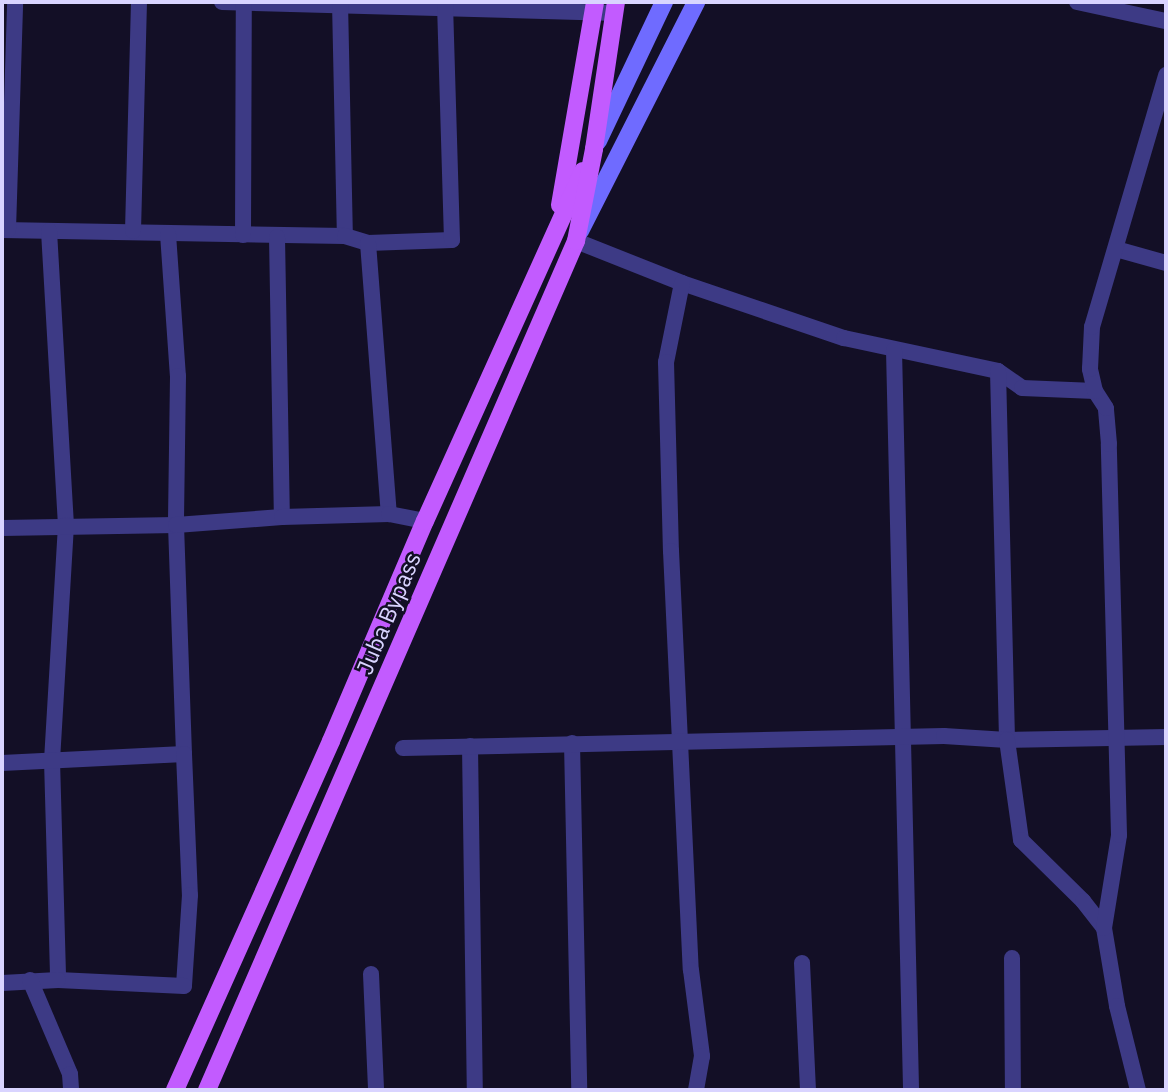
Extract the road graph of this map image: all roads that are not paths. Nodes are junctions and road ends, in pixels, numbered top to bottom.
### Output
1 (15, 2) edge
2 (139, 2) edge
3 (222, 2) edge
4 (244, 2) edge
5 (664, 2) edge
6 (696, 2) edge
7 (1077, 2) edge
8 (340, 4) edge
9 (445, 4) edge
10 (594, 7) edge
11 (615, 7) edge
12 (1127, 7) edge
13 (1166, 21) edge
14 (1166, 75) edge
15 (594, 149) junction
16 (556, 225) junction
17 (5, 230) edge
18 (49, 231) junction
19 (133, 231) junction
20 (168, 234) junction
21 (243, 235) junction
22 (345, 236) junction
23 (277, 237) junction
24 (576, 241) junction
25 (369, 243) junction
26 (1116, 249) junction
27 (1166, 263) edge
28 (682, 283) junction
29 (894, 349) junction
30 (998, 372) junction
31 (1095, 391) junction
32 (389, 514) junction
33 (282, 517) junction
34 (425, 521) junction
35 (66, 525) junction
36 (176, 525) junction
37 (2, 527) edge
38 (904, 737) junction
39 (1115, 737) junction
40 (1166, 737) edge
41 (680, 740) junction
42 (1007, 740) junction
43 (572, 743) junction
44 (470, 746) junction
45 (403, 748) dead end
46 (184, 754) junction
47 (52, 760) junction
48 (2, 763) edge
49 (1104, 928) junction
50 (1012, 958) dead end
51 (802, 963) dead end
52 (371, 974) dead end
53 (58, 980) junction
54 (30, 981) junction
55 (2, 983) edge
56 (71, 1090) edge
57 (175, 1090) edge
58 (207, 1090) edge
59 (376, 1090) edge
60 (475, 1090) edge
61 (579, 1090) edge
62 (696, 1090) edge
63 (808, 1090) edge
64 (911, 1090) edge
65 (1013, 1090) edge
66 (1138, 1090) edge

1 - 17 street
2 - 19 street
3 - 4 street
4 - 8 street
4 - 21 street
5 - 15 main road
6 - 24 main road
7 - 12 street
8 - 9 street
8 - 22 street
9 - 10 street
9 - 25 street
10 - 11 street
10 - 16 main road, Juba Bypass
11 - 15 main road, Juba Bypass
12 - 13 street
14 - 26 street
15 - 16 main road, Juba Bypass
15 - 24 main road, Juba Bypass
16 - 34 main road, Juba Bypass
17 - 18 street
18 - 19 street
18 - 35 street
19 - 20 street
20 - 21 street
20 - 36 street
21 - 23 street
22 - 23 street
22 - 25 street
23 - 33 street
24 - 28 street
24 - 58 main road, Juba Bypass
25 - 32 street
26 - 27 street
26 - 31 street
28 - 29 street
28 - 41 street
29 - 30 street
29 - 38 street
30 - 31 street
30 - 42 street
31 - 39 street
32 - 33 street
32 - 34 street
33 - 36 street
34 - 57 main road, Juba Bypass
35 - 36 street
35 - 37 street
35 - 47 street
36 - 46 street
38 - 41 street
38 - 42 street
38 - 64 street
39 - 40 street
39 - 42 street
39 - 49 street
41 - 43 street
41 - 62 street
42 - 49 street
43 - 44 street
43 - 61 street
44 - 45 street
44 - 60 street
46 - 47 street
46 - 53 street
47 - 48 street
47 - 53 street
49 - 66 street
50 - 65 street
51 - 63 street
52 - 59 street
53 - 54 street
54 - 55 street
54 - 56 street

